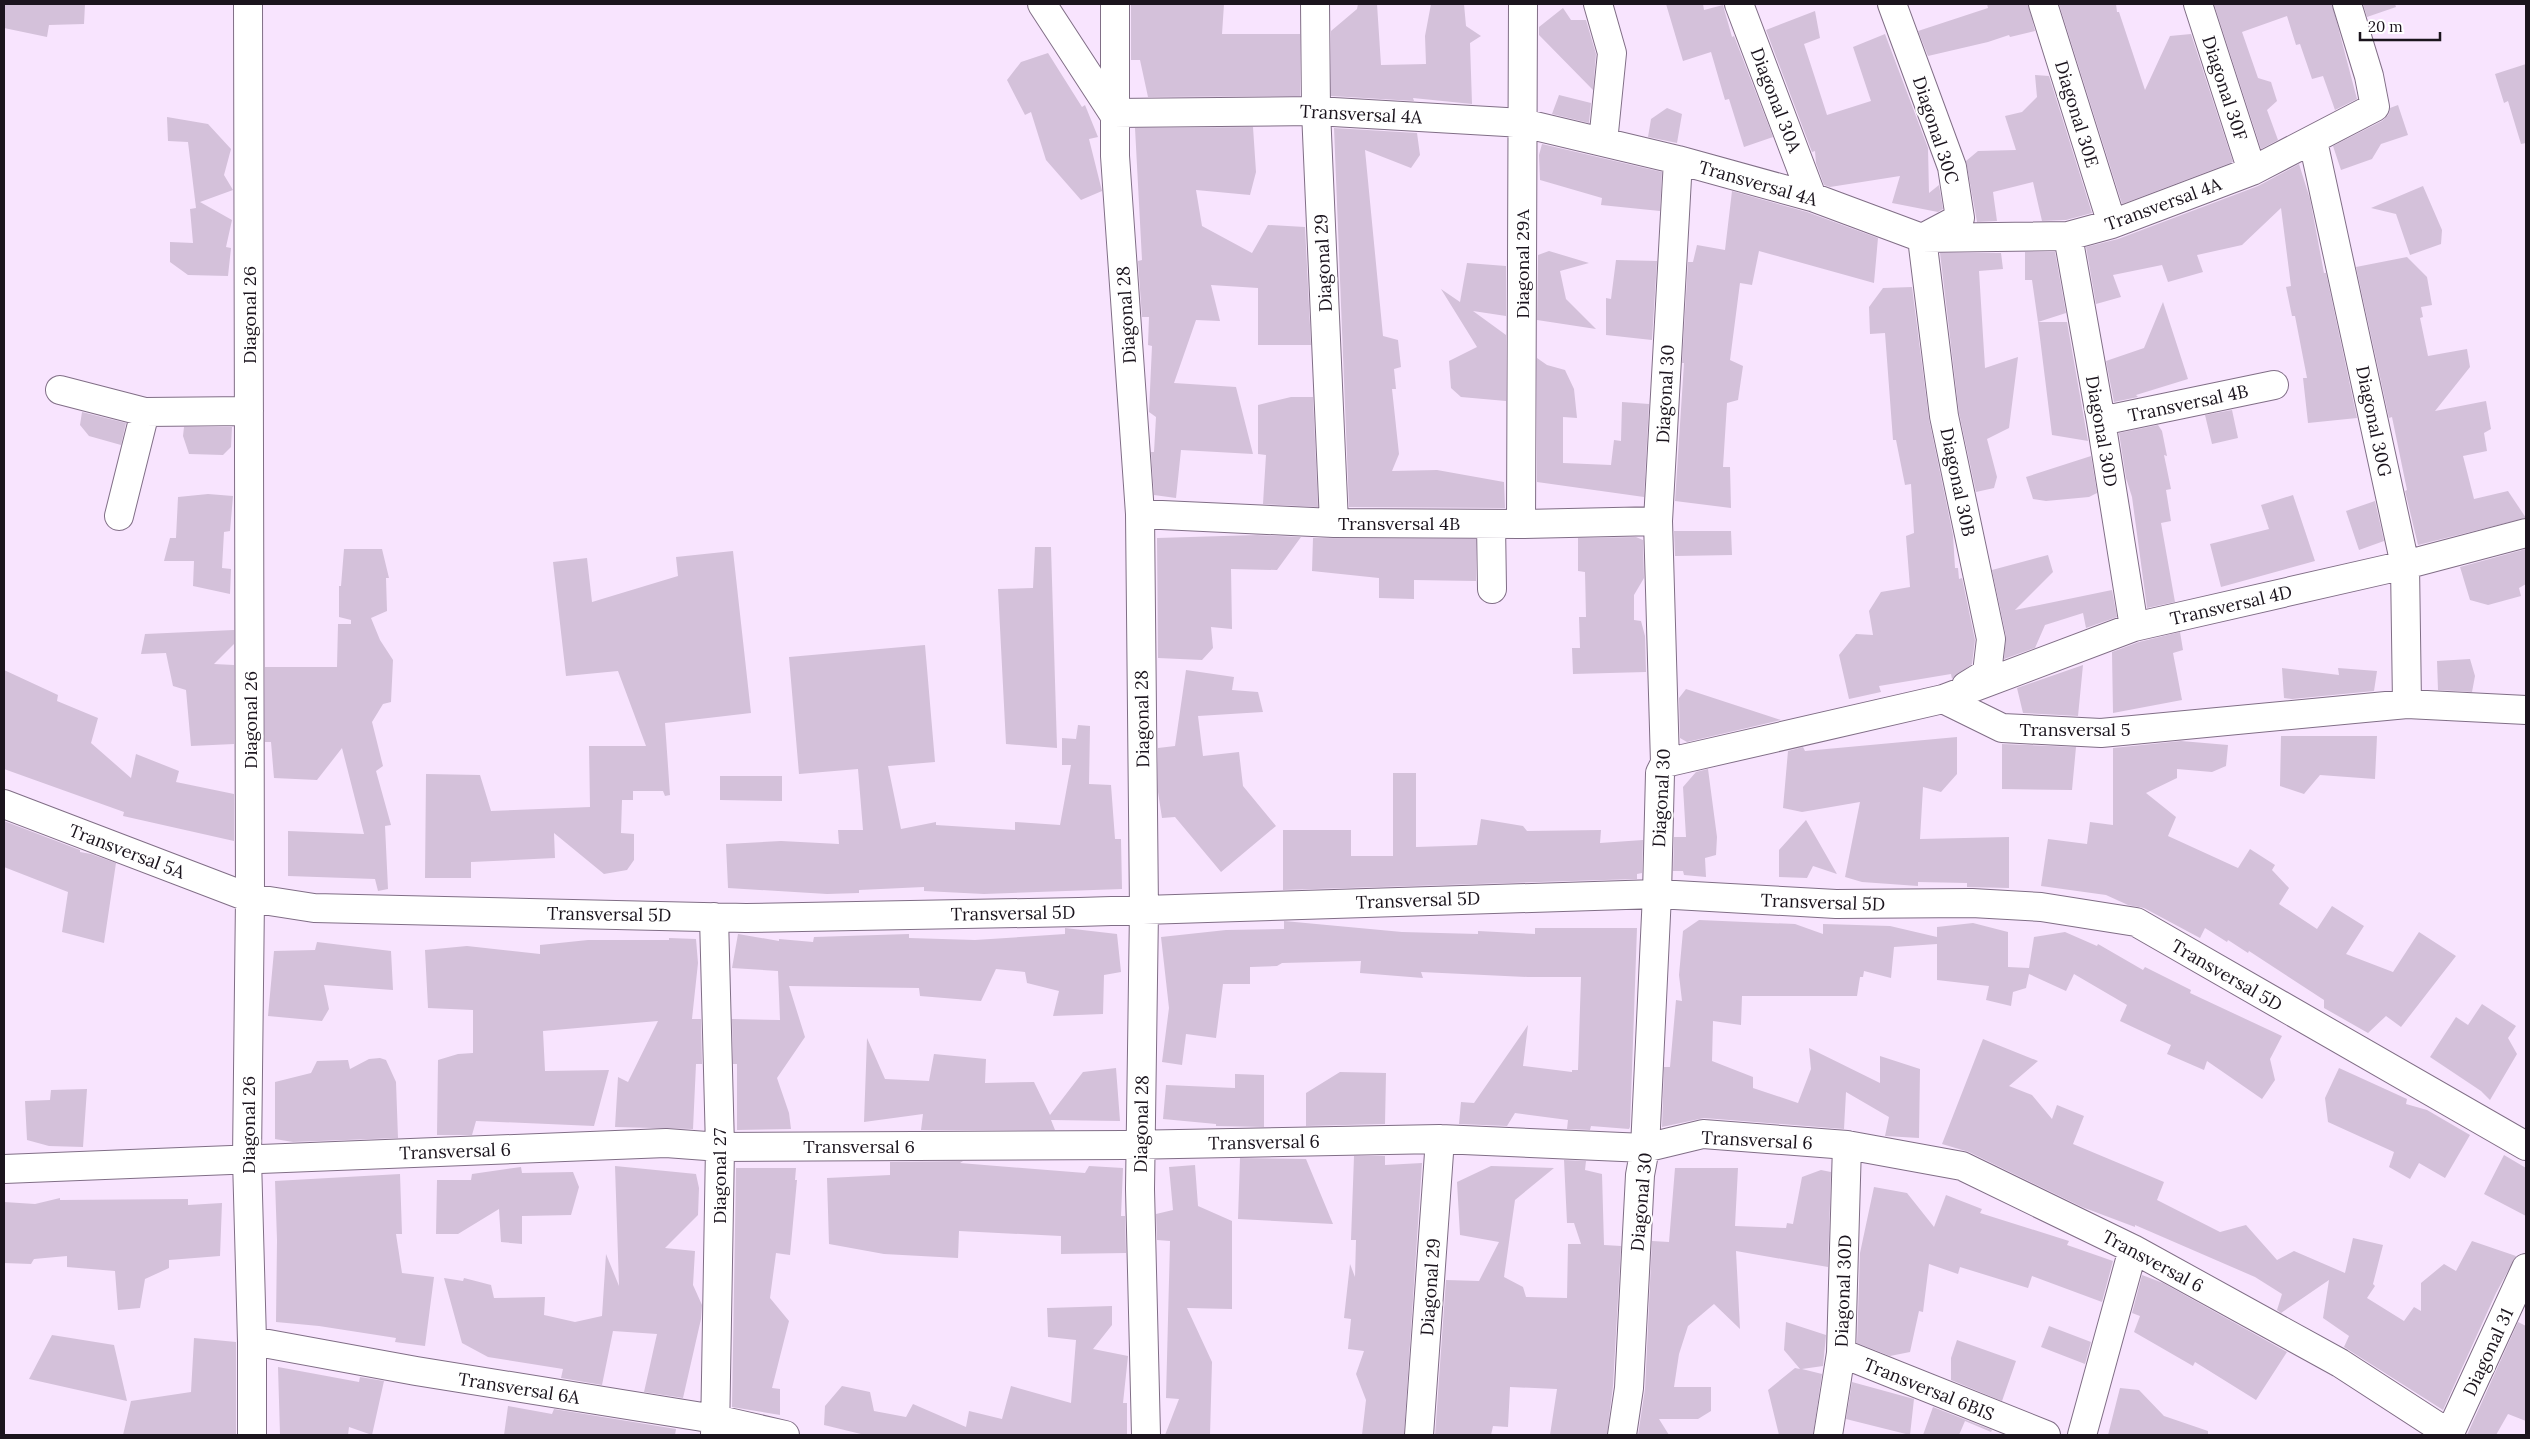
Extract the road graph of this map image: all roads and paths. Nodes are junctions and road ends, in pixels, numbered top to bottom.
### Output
1 (248, 4) edge
2 (1042, 4) edge
3 (1115, 4) edge
4 (1315, 4) edge
5 (1522, 4) edge
6 (1598, 4) edge
7 (1739, 4) edge
8 (1892, 4) edge
9 (2043, 4) edge
10 (2198, 4) edge
11 (2347, 4) edge
12 (1316, 111) junction
13 (1113, 113) junction
14 (1523, 123) junction
15 (2313, 141) junction
16 (1603, 142) junction
17 (1678, 160) junction
18 (2252, 171) junction
19 (1812, 197) junction
20 (2112, 224) junction
21 (2068, 236) junction
22 (1922, 238) junction
23 (2274, 385) dead end
24 (60, 390) dead end
25 (249, 411) junction
26 (145, 412) junction
27 (2101, 421) junction
28 (1140, 514) junction
29 (120, 516) dead end
30 (1658, 521) junction
31 (1334, 523) junction
32 (1491, 524) junction
33 (1521, 524) junction
34 (2526, 533) edge
35 (2405, 564) junction
36 (1492, 589) dead end
37 (2134, 627) junction
38 (1943, 699) junction
39 (2407, 704) junction
40 (2526, 710) edge
41 (1665, 763) junction
42 (4, 804) edge
43 (1657, 894) junction
44 (250, 898) junction
45 (1144, 910) junction
46 (714, 917) junction
47 (1440, 1139) junction
48 (1141, 1144) junction
49 (1847, 1145) junction
50 (2526, 1146) edge
51 (720, 1147) junction
52 (1645, 1148) junction
53 (247, 1159) junction
54 (4, 1169) edge
55 (2133, 1249) junction
56 (2526, 1268) edge
57 (252, 1342) junction
58 (1841, 1353) junction
59 (715, 1427) edge
60 (252, 1435) edge
61 (785, 1435) edge
62 (1146, 1435) edge
63 (1419, 1435) edge
64 (1622, 1435) edge
65 (1828, 1435) edge
66 (2046, 1435) edge
67 (2082, 1435) edge
68 (2450, 1435) edge

1 - 25 street, Diagonal 26
2 - 13 street
3 - 13 street, Diagonal 28
4 - 12 street, Diagonal 29
5 - 14 street, Diagonal 29A
6 - 16 street
7 - 19 street, Diagonal 30A
8 - 22 street, Diagonal 30C
9 - 20 street, Diagonal 30E
10 - 18 street, Diagonal 30F
11 - 15 street, Transversal 4A
12 - 13 street, Transversal 4A
12 - 14 street, Transversal 4A
12 - 31 street, Diagonal 29
13 - 28 street, Diagonal 28
14 - 16 street, Transversal 4A
14 - 33 street, Diagonal 29A
15 - 18 street, Transversal 4A
15 - 35 street, Diagonal 30G
16 - 17 street, Transversal 4A
17 - 19 street, Transversal 4A
17 - 30 street, Diagonal 30
18 - 20 street, Transversal 4A
19 - 22 street, Transversal 4A
20 - 21 street, Transversal 4A
21 - 22 street, Transversal 4A
21 - 27 street, Diagonal 30D
22 - 38 street, Diagonal 30B
23 - 27 street, Transversal 4B
24 - 26 street
25 - 26 street
25 - 44 street, Diagonal 26
26 - 29 street
27 - 37 street, Diagonal 30D
28 - 31 street, Transversal 4B
28 - 45 street, Diagonal 28
30 - 33 street, Transversal 4B
30 - 41 street, Diagonal 30
31 - 32 street, Transversal 4B
32 - 33 street, Transversal 4B
32 - 36 street
34 - 35 street, Transversal 4D
35 - 37 street, Transversal 4D
35 - 39 street, Diagonal 30G
37 - 38 street, Transversal 4D
38 - 39 street, Transversal 5
38 - 41 street
39 - 40 street, Transversal 5
41 - 43 street, Diagonal 30
42 - 44 street, Transversal 5A
43 - 45 street, Transversal 5D
43 - 50 street, Transversal 5D
43 - 52 street, Diagonal 30
44 - 46 street, Transversal 5D
44 - 53 street, Diagonal 26
45 - 46 street, Transversal 5D
45 - 48 street, Diagonal 28
46 - 51 street, Diagonal 27
47 - 48 street, Transversal 6
47 - 52 street, Transversal 6
47 - 63 street, Diagonal 29
48 - 51 street, Transversal 6
48 - 62 street, Diagonal 28
49 - 52 street, Transversal 6
49 - 55 street, Transversal 6
49 - 58 street, Diagonal 30D
51 - 53 street, Transversal 6
51 - 59 street, Diagonal 27
52 - 64 street, Diagonal 30
53 - 54 street, Transversal 6
53 - 57 street, Diagonal 26
55 - 67 street
55 - 68 street, Transversal 6
56 - 68 street, Diagonal 31
57 - 59 street, Transversal 6A
57 - 60 street, Diagonal 26
58 - 65 street, Diagonal 30D
58 - 66 street, Transversal 6BIS
59 - 61 street, Transversal 6A

